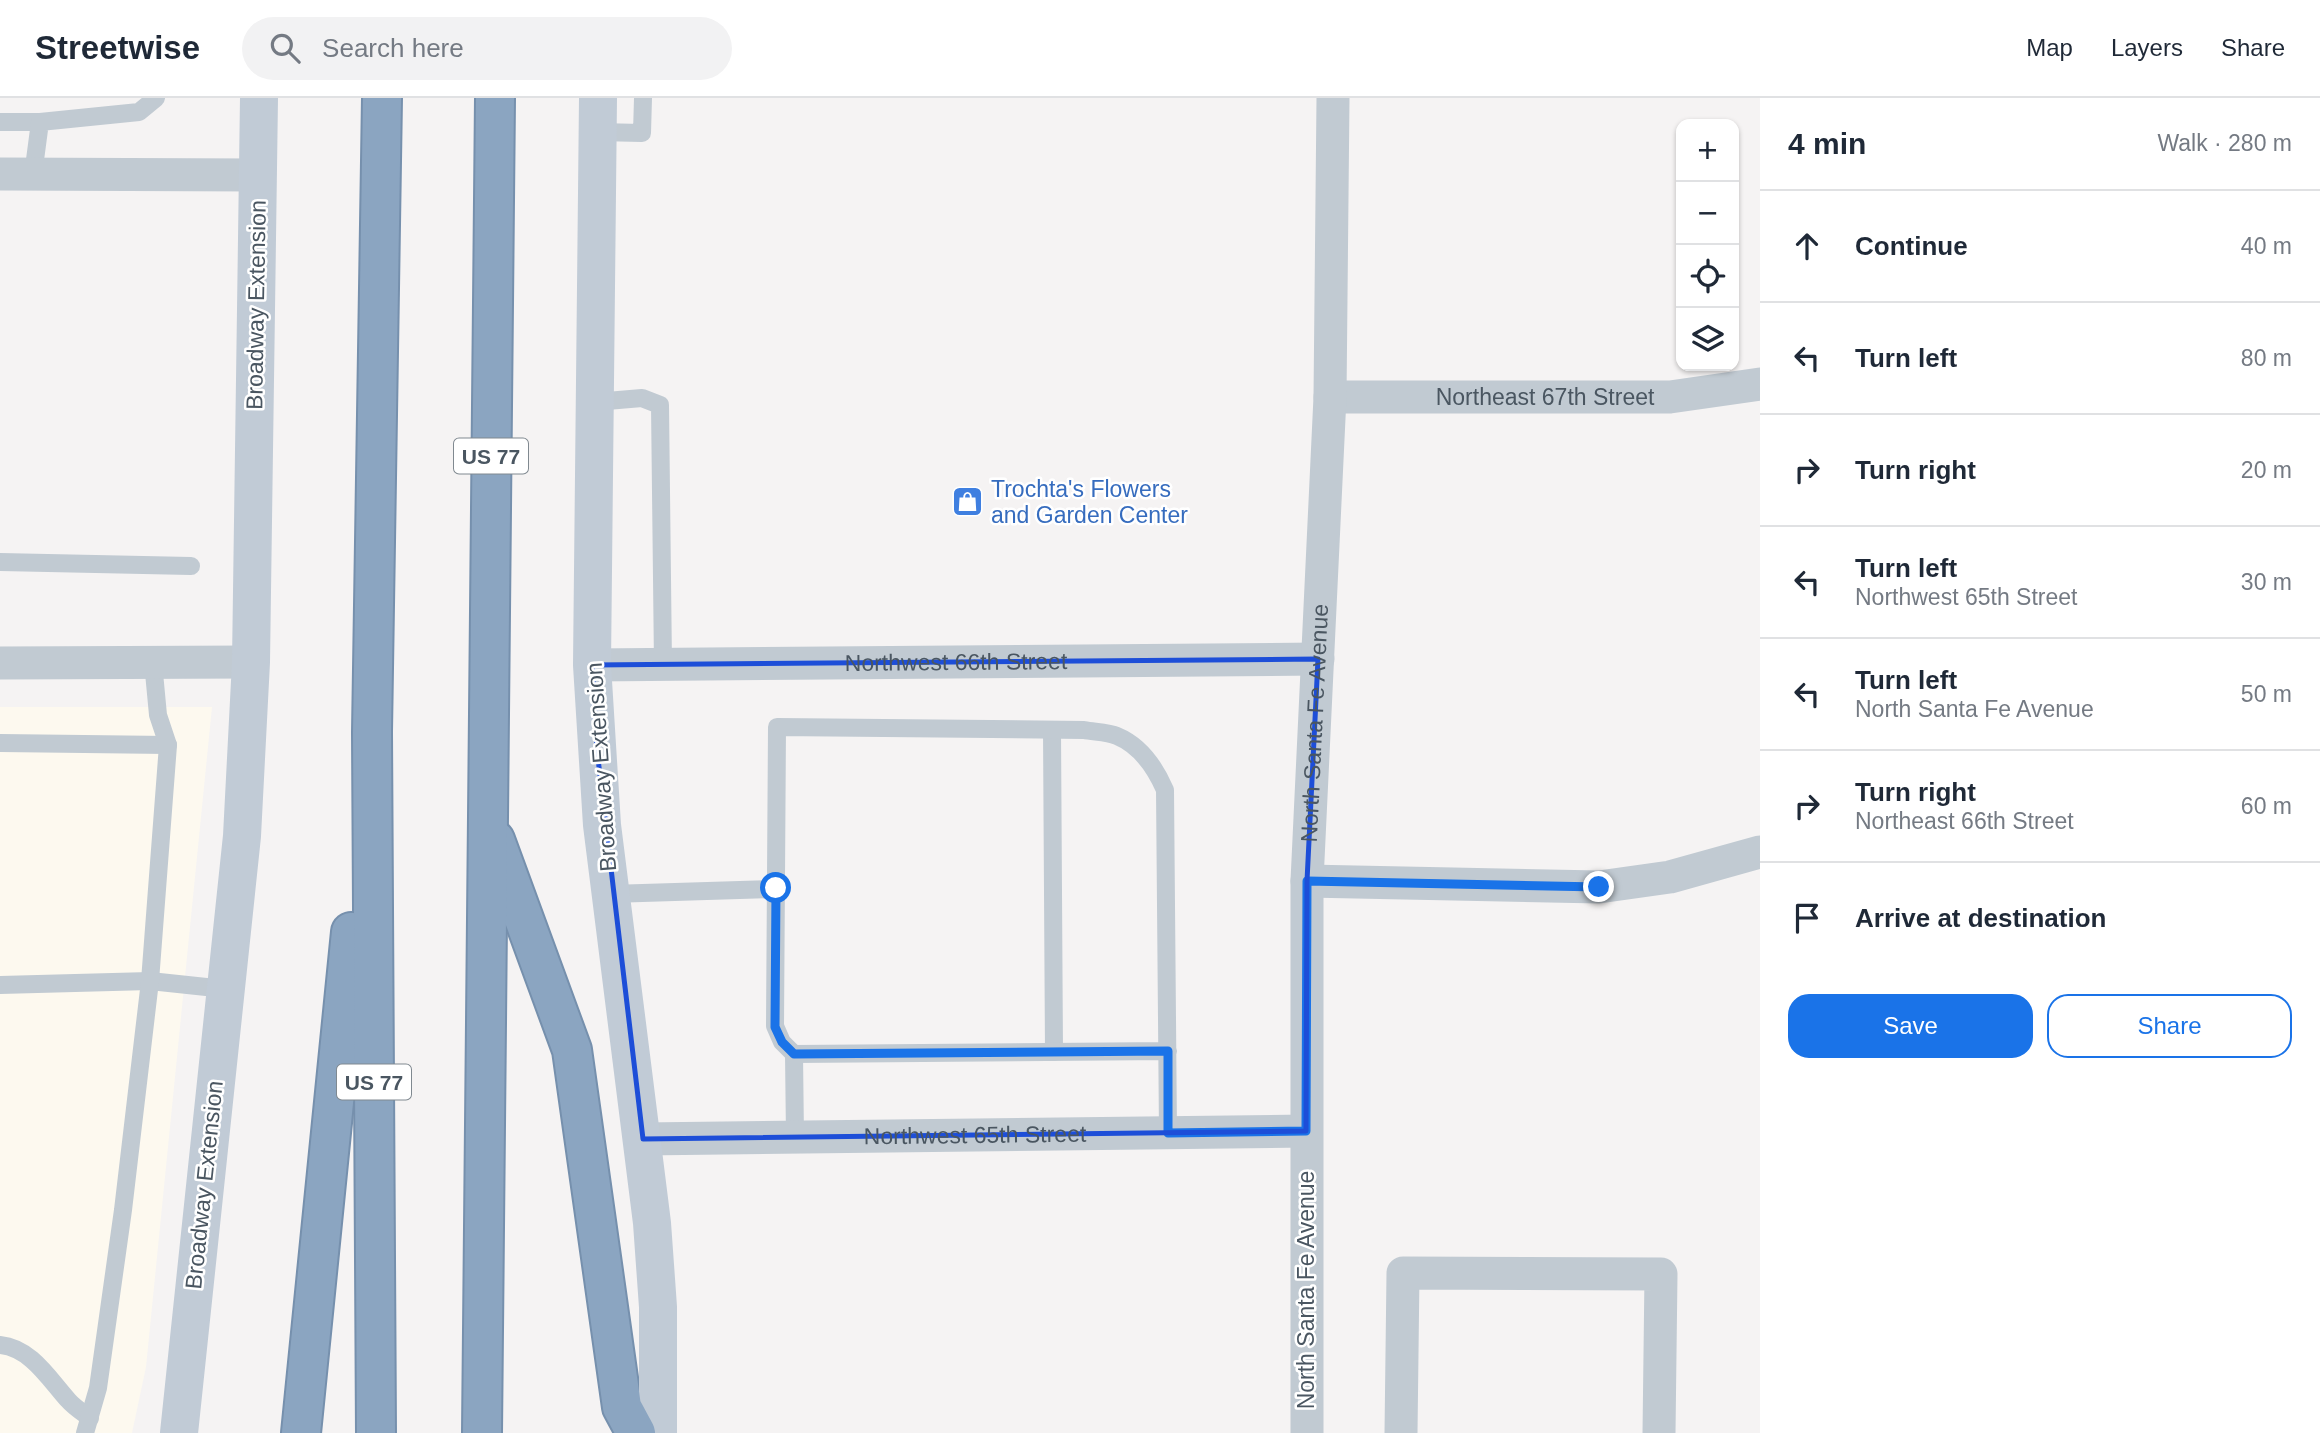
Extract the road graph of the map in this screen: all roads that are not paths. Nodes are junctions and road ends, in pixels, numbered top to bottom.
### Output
1 (156, 98) edge
2 (259, 98) edge
3 (382, 98) edge
4 (495, 98) edge
5 (643, 98) edge
6 (1333, 98) edge
7 (598, 115) edge
8 (0, 122) edge
9 (40, 122) junction
10 (0, 174) edge
11 (33, 175) junction
12 (258, 175) junction
13 (1760, 384) edge
14 (1330, 397) junction
15 (595, 402) junction
16 (0, 562) edge
17 (191, 566) dead end
18 (1318, 659) junction
19 (153, 662) junction
20 (251, 662) junction
21 (0, 663) edge
22 (663, 664) junction
23 (592, 665) junction
24 (1052, 730) junction
25 (372, 732) junction
26 (0, 743) edge
27 (168, 745) junction
28 (486, 815) junction
29 (1760, 852) edge
30 (1307, 881) junction
31 (776, 888) junction
32 (610, 894) junction
33 (150, 981) junction
34 (0, 985) edge
35 (225, 989) junction
36 (1168, 1051) junction
37 (1054, 1052) junction
38 (794, 1054) junction
39 (1306, 1131) junction
40 (1168, 1133) junction
41 (795, 1137) junction
42 (643, 1139) junction
43 (0, 1345) edge
44 (87, 1426) edge
45 (179, 1433) edge
46 (301, 1433) edge
47 (376, 1433) edge
48 (482, 1433) edge
49 (636, 1433) edge
50 (658, 1433) edge
51 (1307, 1433) edge
52 (1401, 1433) edge
53 (1659, 1433) edge

1 - 9 lane
2 - 12 main road, Broadway Extension
3 - 25 highway, US 77
4 - 28 highway, US 77
5 - 7 lane
6 - 14 street, North Santa Fe Avenue
7 - 15 main road, Broadway Extension
8 - 9 lane
9 - 11 lane
10 - 11 street
11 - 12 street
12 - 20 main road, Broadway Extension
13 - 14 street, Northeast 67th Street
14 - 18 street, North Santa Fe Avenue
15 - 22 lane
15 - 23 main road, Broadway Extension
16 - 17 lane
18 - 22 street, Northwest 66th Street
18 - 30 street, North Santa Fe Avenue
19 - 20 street
19 - 21 street
19 - 27 lane
20 - 35 main road, Broadway Extension
22 - 23 street, Northwest 66th Street
23 - 32 main road, Broadway Extension
24 - 31 lane
24 - 36 lane
24 - 37 lane
25 - 46 highway
25 - 47 highway, US 77
26 - 27 lane
27 - 33 lane
28 - 48 highway, US 77
28 - 49 highway
29 - 30 street
30 - 39 street, North Santa Fe Avenue
31 - 32 lane
31 - 38 lane
32 - 42 main road, Broadway Extension
33 - 34 lane
33 - 35 lane
33 - 44 lane
35 - 45 main road, Broadway Extension
36 - 37 lane
36 - 40 lane
37 - 38 lane
38 - 41 lane
39 - 40 street, Northwest 65th Street
39 - 51 street, North Santa Fe Avenue
40 - 41 street, Northwest 65th Street
41 - 42 street, Northwest 65th Street
42 - 50 main road, Broadway Extension
43 - 44 lane
52 - 53 street

